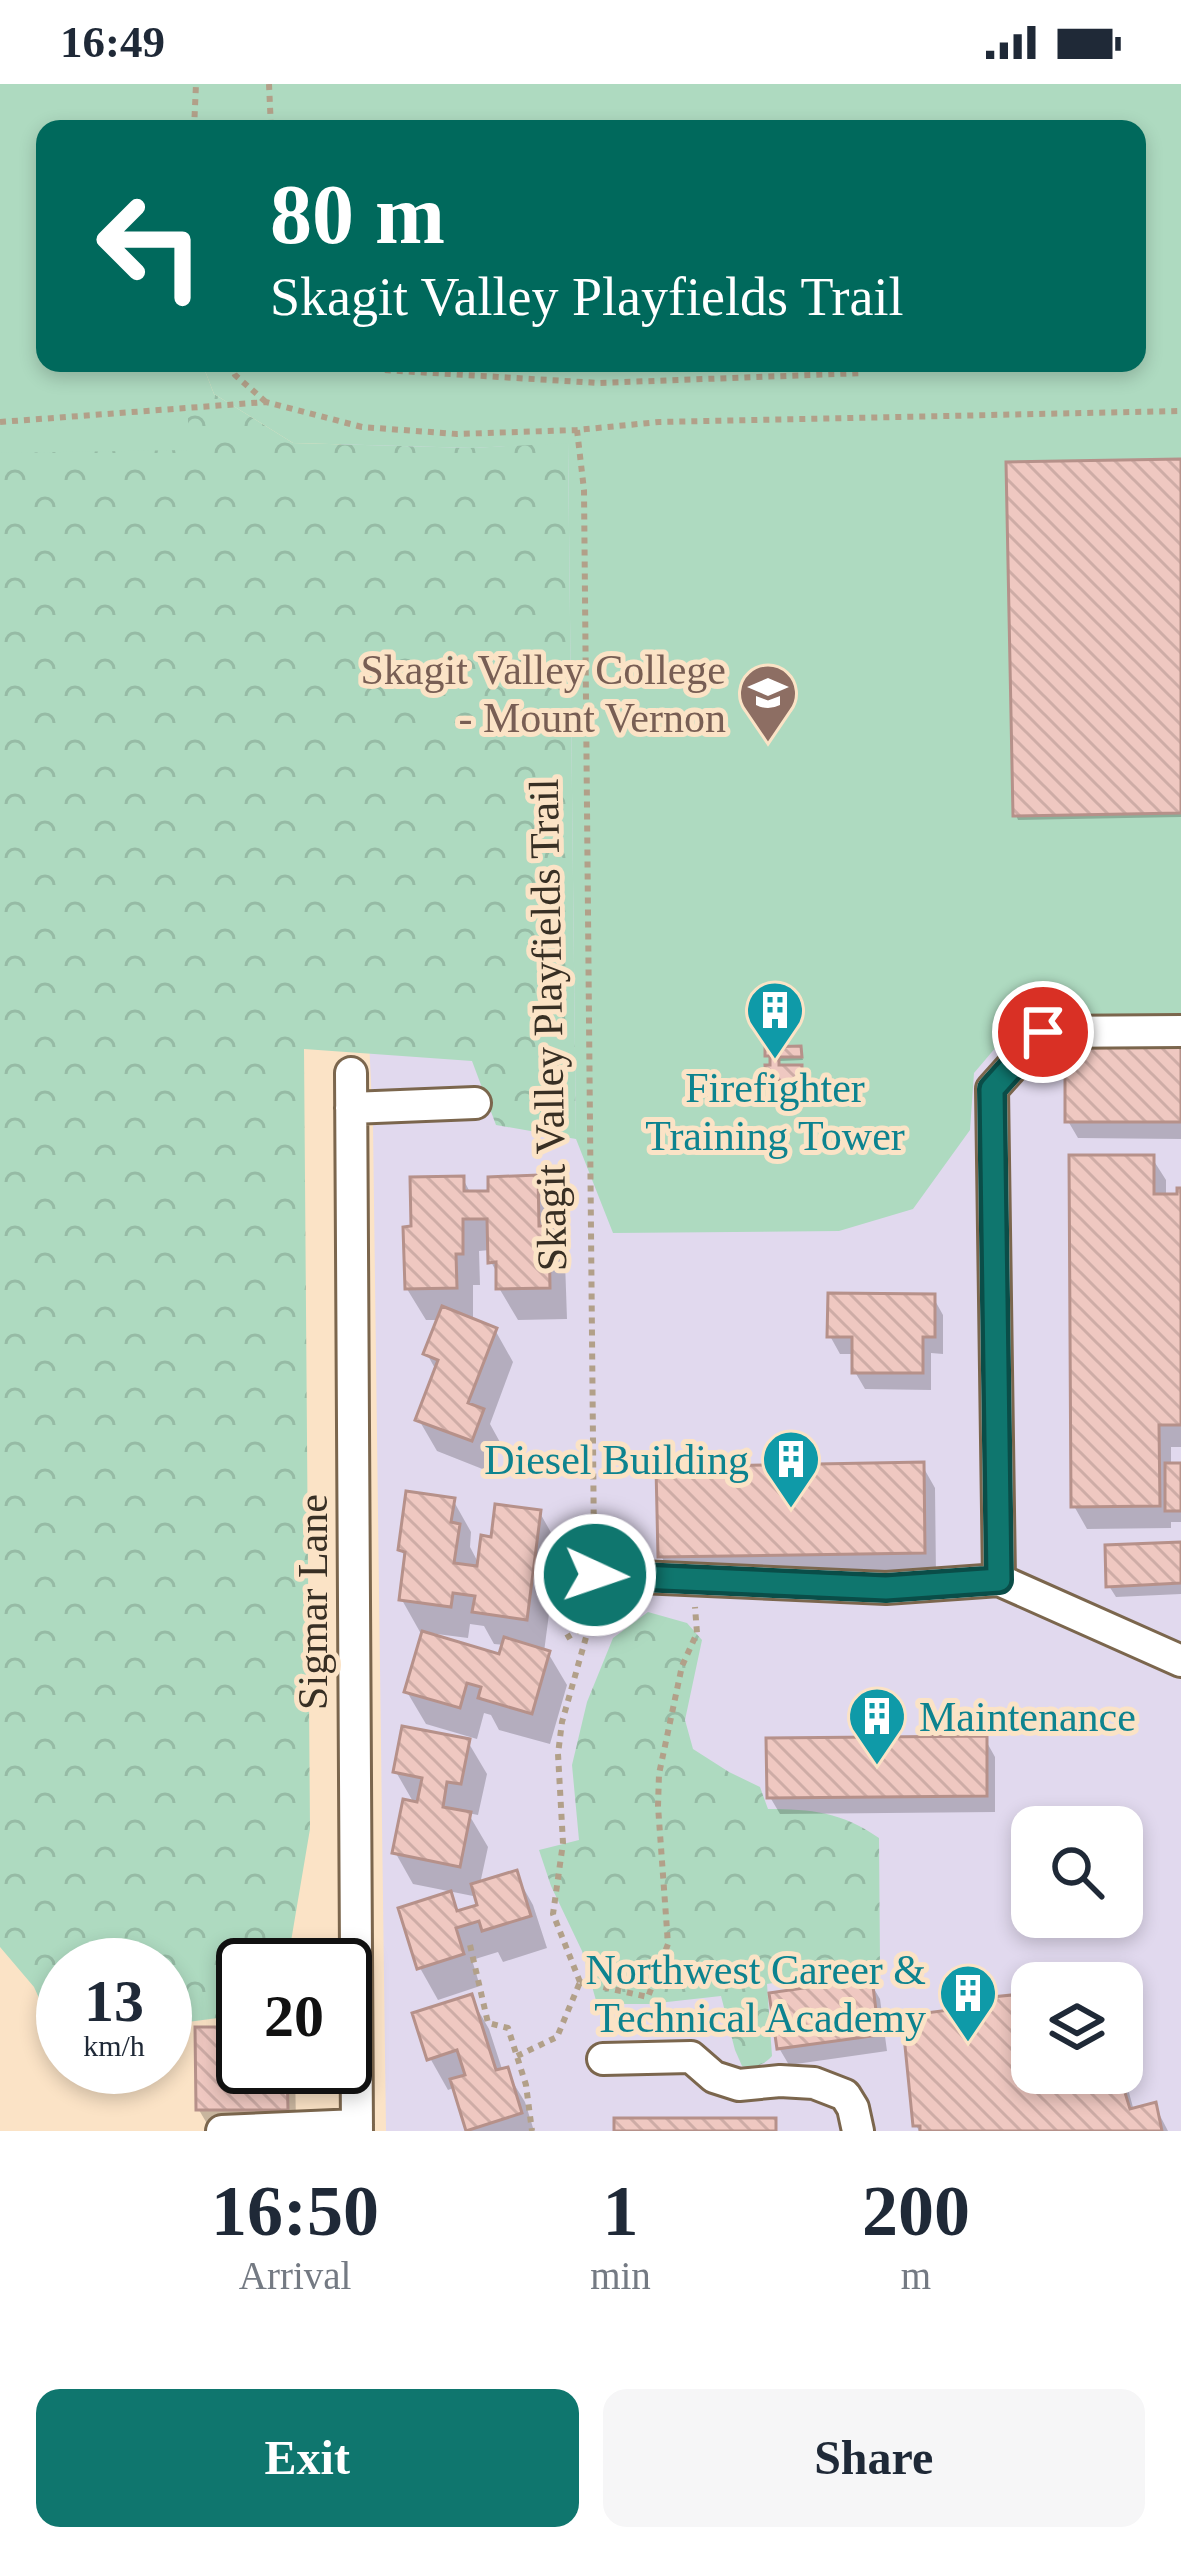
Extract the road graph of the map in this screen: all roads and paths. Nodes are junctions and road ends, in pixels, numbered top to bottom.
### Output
1 (196, 84) edge
2 (269, 84) edge
3 (194, 120) edge
4 (271, 120) edge
5 (233, 372) edge
6 (415, 372) edge
7 (863, 373) dead end
8 (266, 402) junction
9 (1181, 411) edge
10 (0, 422) edge
11 (577, 430) junction
12 (1181, 1031) edge
13 (351, 1073) dead end
14 (475, 1103) dead end
15 (351, 1108) junction
16 (595, 1575) junction
17 (692, 1580) junction
18 (999, 1580) junction
19 (618, 1608) dead end
20 (591, 1624) junction
21 (566, 1638) dead end
22 (1181, 1661) edge
23 (470, 1945) dead end
24 (580, 1982) junction
25 (517, 2056) junction
26 (603, 2059) dead end
27 (357, 2128) edge
28 (222, 2131) edge
29 (532, 2131) edge
30 (858, 2131) edge

1 - 3 path
2 - 4 path
5 - 8 path
6 - 7 path
8 - 10 path
8 - 11 path
9 - 11 path
11 - 16 path, Skagit Valley Playfields Trail
12 - 18 street
13 - 15 street, Sigmar Lane
14 - 15 street
15 - 27 street, Sigmar Lane
16 - 17 street
16 - 20 path, Skagit Valley Playfields Trail
17 - 18 street
17 - 24 path
18 - 22 street
19 - 20 path
20 - 21 path
20 - 24 path, Skagit Valley Playfields Trail
23 - 25 path
24 - 25 path
25 - 29 path
26 - 30 street
27 - 28 street

